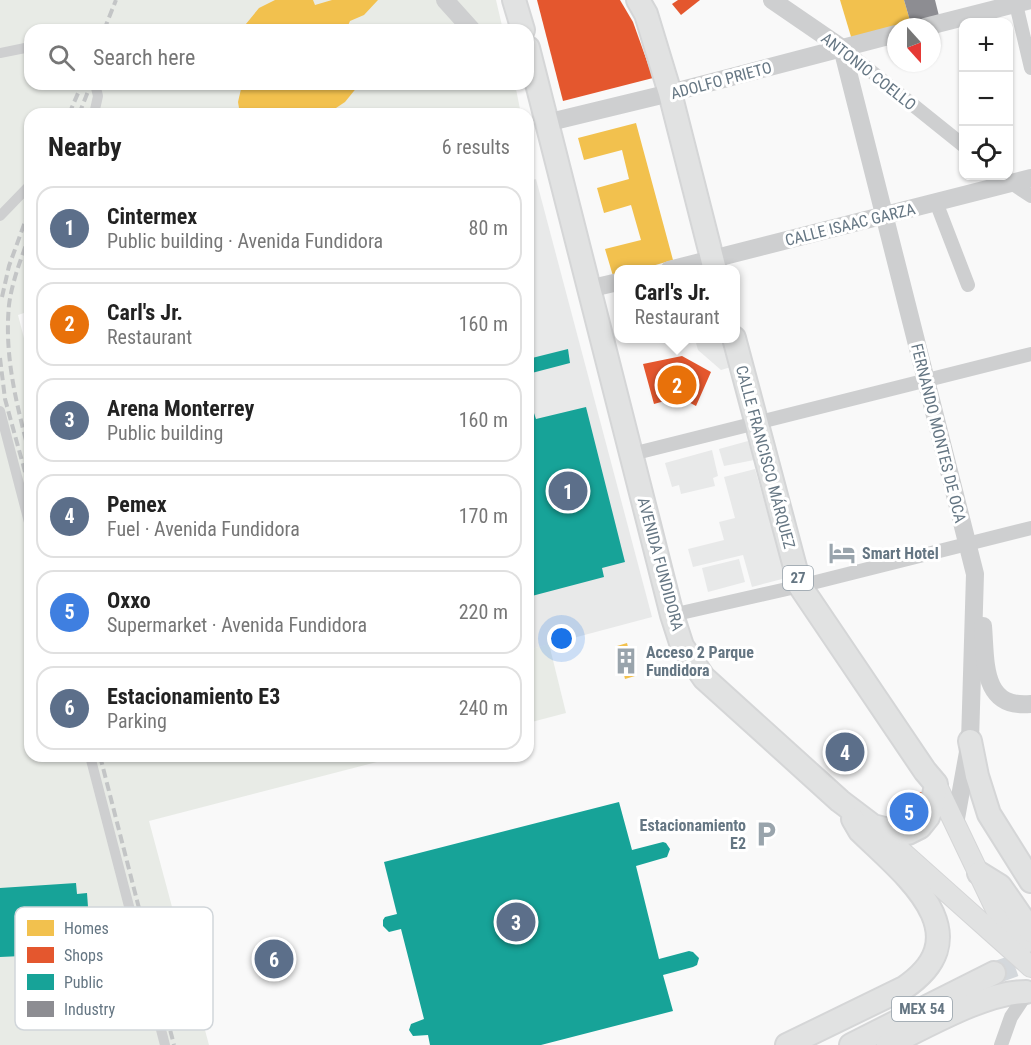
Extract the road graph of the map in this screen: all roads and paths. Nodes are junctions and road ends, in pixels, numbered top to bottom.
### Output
1 (445, 0) edge
2 (514, 0) edge
3 (638, 0) edge
4 (772, 0) edge
5 (1021, 1) edge
6 (941, 23) edge
7 (467, 24) edge
8 (521, 24) edge
9 (887, 36) edge
10 (24, 48) edge
11 (842, 48) junction
12 (0, 53) edge
13 (1031, 68) edge
14 (96, 90) edge
15 (534, 90) edge
16 (670, 93) junction
17 (95, 108) edge
18 (546, 123) junction
19 (959, 143) edge
20 (1031, 178) edge
21 (1013, 179) edge
22 (1002, 180) edge
23 (1007, 180) edge
24 (24, 191) edge
25 (1031, 196) edge
26 (936, 202) junction
27 (884, 215) junction
28 (0, 216) edge
29 (714, 264) edge
30 (614, 283) edge
31 (968, 285) dead end
32 (588, 289) junction
33 (735, 343) edge
34 (1031, 354) edge
35 (926, 380) junction
36 (0, 411) edge
37 (756, 422) junction
38 (632, 454) junction
39 (24, 503) edge
40 (1031, 528) edge
41 (967, 544) junction
42 (975, 574) junction
43 (800, 586) junction
44 (672, 615) junction
45 (1031, 704) edge
46 (970, 741) junction
47 (92, 762) edge
48 (936, 784) junction
49 (840, 801) junction
50 (955, 824) junction
51 (873, 826) junction
52 (979, 873) junction
53 (1031, 881) edge
54 (129, 907) edge
55 (1031, 931) edge
56 (1031, 954) edge
57 (1031, 967) edge
58 (994, 973) tunnel mouth
59 (1029, 992) edge
60 (161, 1030) edge
61 (165, 1045) edge
62 (787, 1045) edge
63 (850, 1045) edge
64 (888, 1045) edge
65 (1001, 1045) edge

1 - 7 street
2 - 8 main road
3 - 16 main road
4 - 11 street, ANTONIO COELLO
5 - 6 street
5 - 13 street
9 - 11 street, ADOLFO PRIETO
10 - 12 street
11 - 16 street, ADOLFO PRIETO
11 - 19 street, ANTONIO COELLO
11 - 27 street, FERNANDO MONTES DE OCA
14 - 17 street
15 - 18 main road, AVENIDA FUNDIDORA
16 - 18 street, ADOLFO PRIETO
16 - 29 main road
18 - 32 main road, AVENIDA FUNDIDORA
20 - 21 street, CALLE ISAAC GARZA
22 - 26 street, CALLE ISAAC GARZA
23 - 25 street
24 - 28 street
26 - 27 street, CALLE ISAAC GARZA
26 - 31 street
27 - 29 street, CALLE ISAAC GARZA
27 - 35 street, FERNANDO MONTES DE OCA
30 - 32 street
32 - 38 main road, AVENIDA FUNDIDORA
33 - 37 main road, CALLE FRANCISCO MÁRQUEZ / 27
34 - 35 street
35 - 37 street
35 - 41 street, FERNANDO MONTES DE OCA
36 - 39 street
37 - 38 street
37 - 43 main road, CALLE FRANCISCO MÁRQUEZ / 27
38 - 44 main road, AVENIDA FUNDIDORA
40 - 41 street
41 - 42 street, FERNANDO MONTES DE OCA
41 - 43 street
42 - 45 street
42 - 46 street, FERNANDO MONTES DE OCA
43 - 44 street
43 - 48 main road, CALLE FRANCISCO MÁRQUEZ / 27
44 - 49 main road, AVENIDA FUNDIDORA
46 - 50 street, FERNANDO MONTES DE OCA
46 - 53 main road
47 - 54 street
48 - 50 main road, 27
48 - 51 main road
49 - 51 main road, AVENIDA FUNDIDORA
49 - 62 main road
50 - 52 main road, 27
51 - 57 main road, AVENIDA FUNDIDORA
52 - 55 main road
52 - 56 main road, 27
58 - 63 main road, MEX 54
59 - 64 main road
59 - 65 street
60 - 61 street

